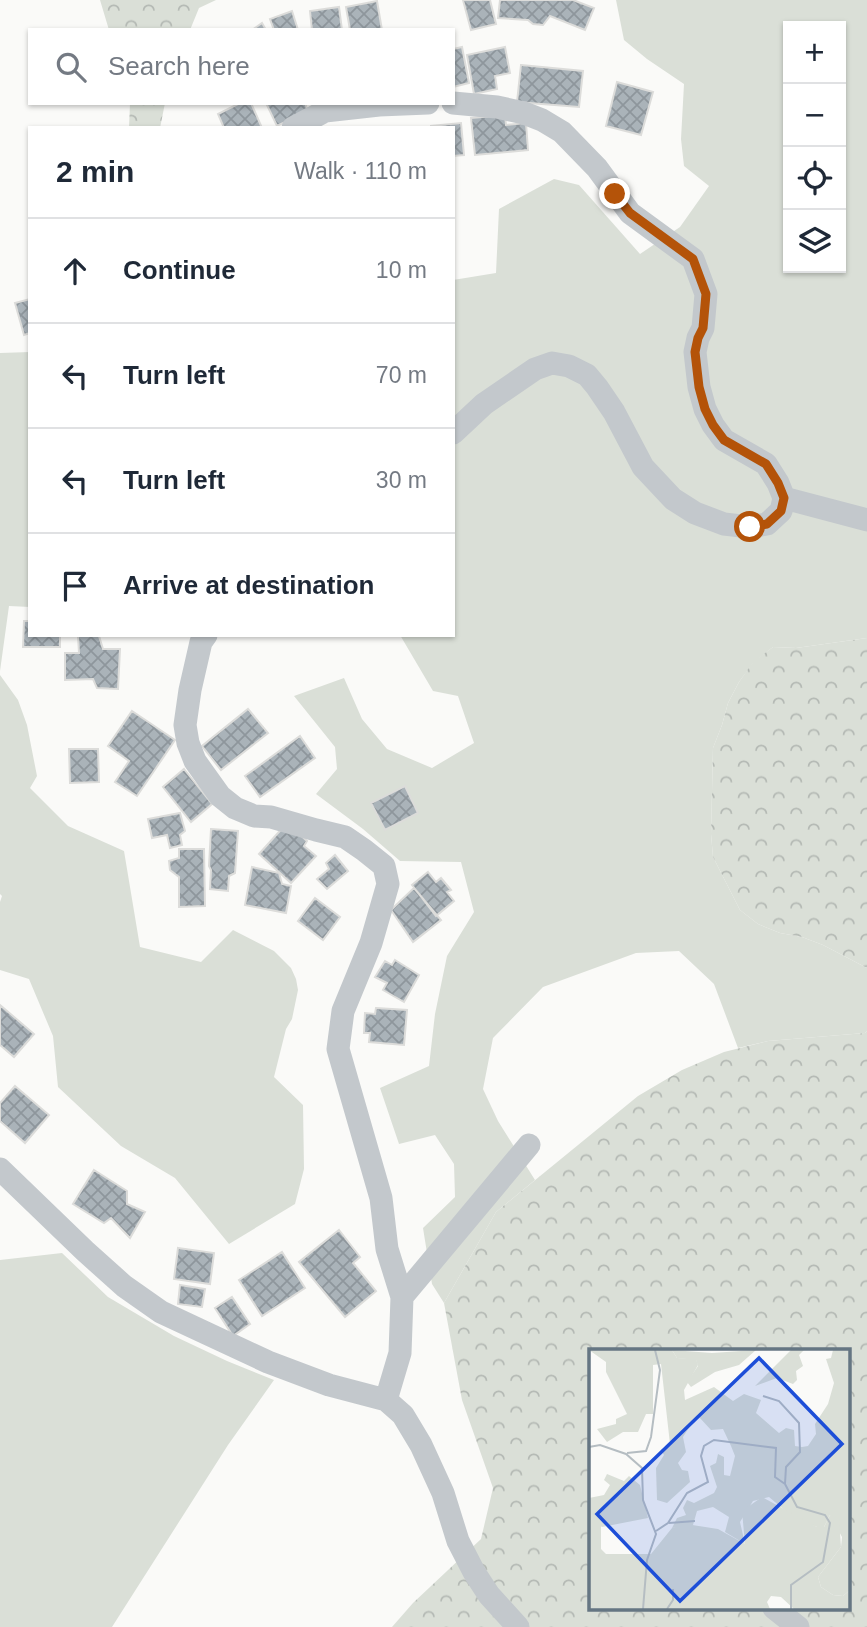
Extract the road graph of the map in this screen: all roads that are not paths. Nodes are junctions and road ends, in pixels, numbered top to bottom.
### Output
1 (455, 103) edge
2 (379, 105) edge
3 (297, 126) edge
4 (455, 431) edge
5 (784, 498) junction
6 (867, 520) edge
7 (205, 637) edge
8 (529, 1145) dead end
9 (0, 1169) edge
10 (402, 1297) junction
11 (386, 1400) junction
12 (777, 1610) edge
13 (518, 1627) edge
14 (798, 1627) edge

1 - 5 street
2 - 3 street
4 - 5 street
5 - 6 street
7 - 10 street
8 - 10 street
9 - 11 street
10 - 11 street
11 - 13 street
12 - 14 street

